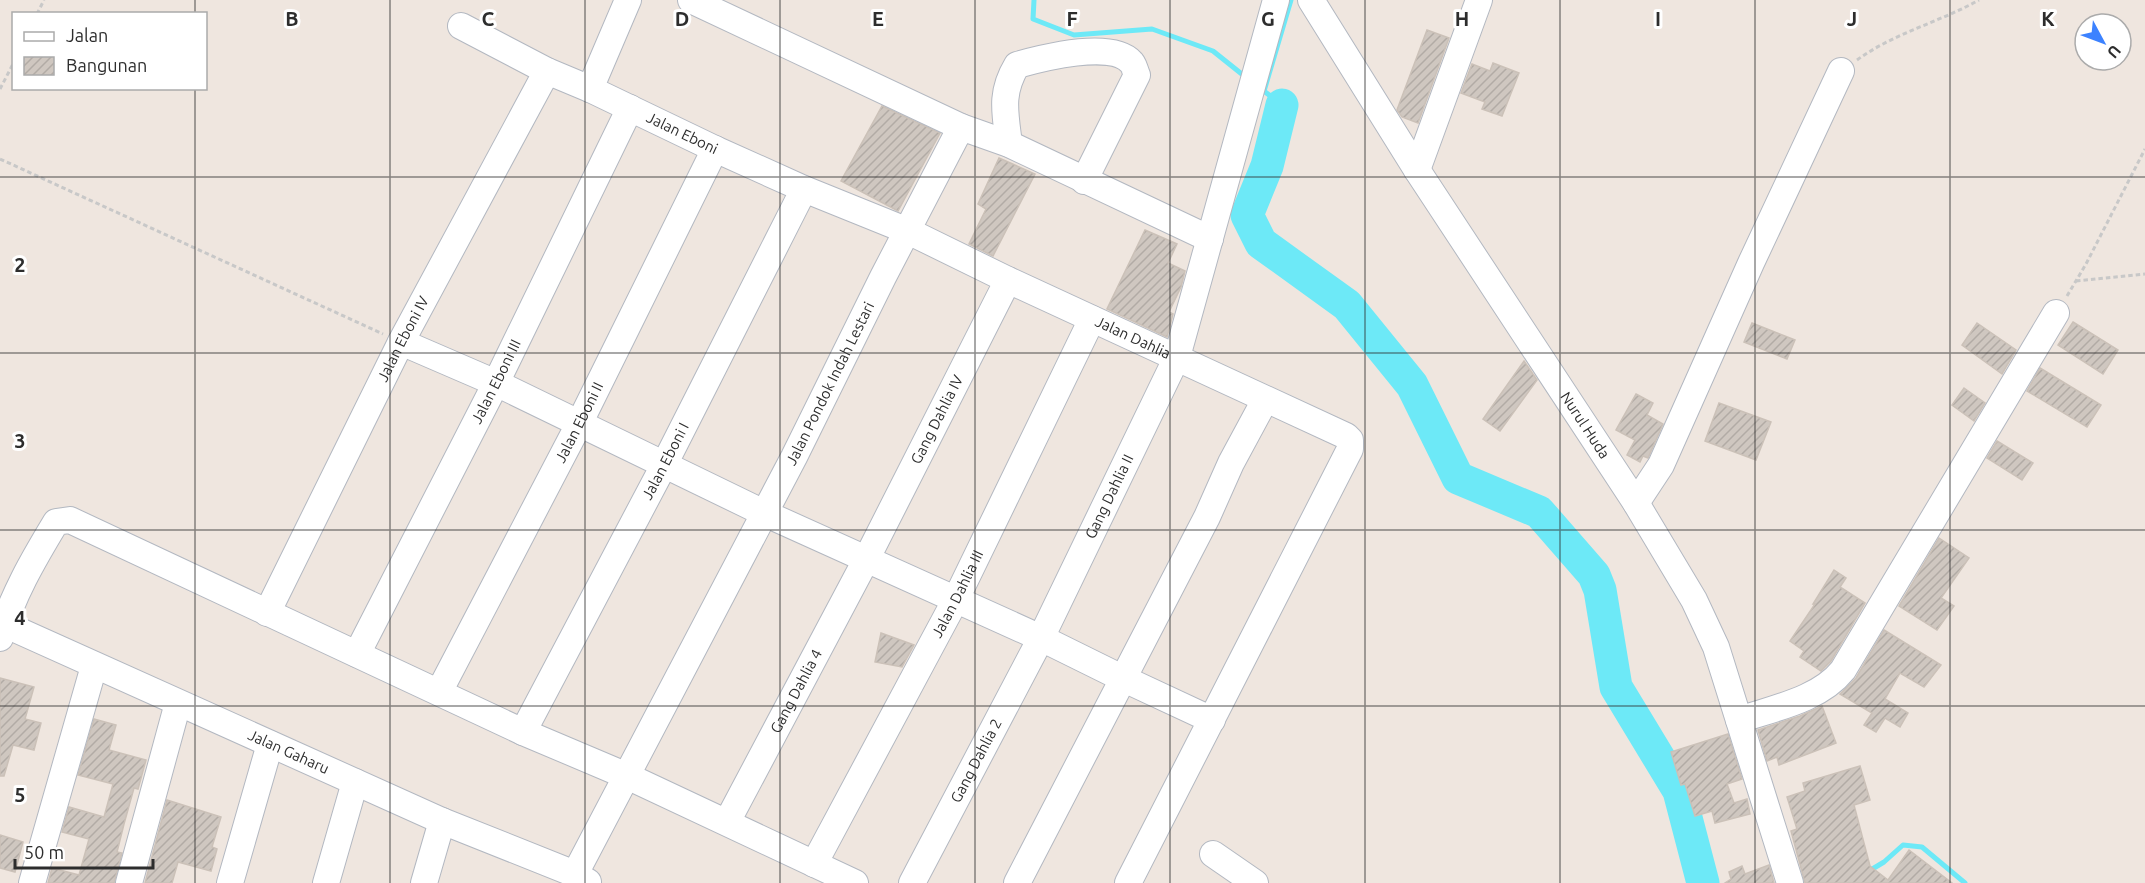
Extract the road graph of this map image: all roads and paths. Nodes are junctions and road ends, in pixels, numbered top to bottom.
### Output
1 (628, 0) edge
2 (691, 0) edge
3 (1276, 0) edge
4 (1311, 0) edge
5 (1479, 0) edge
6 (1979, 0) edge
7 (461, 26) dead end
8 (12, 66) edge
9 (547, 70) junction
10 (1841, 71) joint
11 (590, 88) junction
12 (0, 89) edge
13 (630, 108) junction
14 (961, 127) junction
15 (1009, 144) junction
16 (715, 149) junction
17 (2145, 149) edge
18 (0, 159) edge
19 (1417, 170) junction
20 (1084, 181) junction
21 (804, 189) junction
22 (908, 231) junction
23 (1210, 239) junction
24 (2145, 274) edge
25 (1008, 280) junction
26 (2076, 281) junction
27 (2056, 313) joint
28 (1092, 319) junction
29 (401, 342) junction
30 (1177, 357) junction
31 (496, 383) junction
32 (1265, 400) junction
33 (579, 424) junction
34 (664, 465) junction
35 (1636, 504) junction
36 (764, 513) junction
37 (867, 558) junction
38 (956, 599) junction
39 (267, 613) junction
40 (2, 631) edge
41 (1041, 638) junction
42 (357, 654) junction
43 (94, 666) junction
44 (1122, 678) junction
45 (439, 692) junction
46 (178, 703) junction
47 (1212, 720) junction
48 (1739, 720) junction
49 (523, 732) junction
50 (270, 744) junction
51 (627, 776) junction
52 (355, 782) junction
53 (442, 821) junction
54 (727, 822) junction
55 (1213, 854) dead end
56 (814, 864) junction
57 (580, 880) edge
58 (32, 883) edge
59 (129, 883) edge
60 (230, 883) edge
61 (326, 883) edge
62 (424, 883) edge
63 (855, 883) edge
64 (912, 883) edge
65 (1017, 883) edge
66 (1128, 883) edge
67 (1255, 883) edge
68 (1790, 883) edge

1 - 11 street
2 - 14 street
3 - 23 street, Gang Dahlia II
4 - 19 street, Nurul Huda
5 - 19 street
6 - 10 path
7 - 9 street, Jalan Eboni
8 - 12 path
9 - 11 street, Jalan Eboni
9 - 29 street, Jalan Eboni IV
10 - 35 street
11 - 13 street, Jalan Eboni
13 - 16 street, Jalan Eboni
13 - 31 street, Jalan Eboni III
14 - 15 street
14 - 22 street, Jalan Pondok Indah Lestari
15 - 20 street
15 - 20 street
16 - 21 street, Jalan Eboni
16 - 33 street, Jalan Eboni II
17 - 26 path
18 - 29 path
19 - 35 street, Nurul Huda
20 - 23 street
21 - 22 street, Jalan Eboni
21 - 34 street, Jalan Eboni I
22 - 25 street, Jalan Dahlia
22 - 36 street, Jalan Pondok Indah Lestari
23 - 30 street, Gang Dahlia II
24 - 26 path
25 - 28 street, Jalan Dahlia
25 - 37 street, Gang Dahlia IV
26 - 27 path
27 - 48 street
28 - 30 street, Jalan Dahlia
28 - 38 street, Jalan Dahlia III
29 - 31 street
29 - 39 street, Jalan Eboni IV
30 - 32 street, Jalan Dahlia
30 - 41 street, Gang Dahlia II
31 - 33 street
31 - 42 street, Jalan Eboni III
32 - 44 street
32 - 47 street, Jalan Dahlia
33 - 34 street
33 - 45 street, Jalan Eboni II
34 - 36 street
34 - 49 street, Jalan Eboni I
35 - 48 street, Nurul Huda
36 - 37 street
36 - 51 street, Jalan Pondok Indah Lestari
37 - 38 street
37 - 54 street, Gang Dahlia 4
38 - 41 street
38 - 56 street, Jalan Dahlia III
39 - 40 street
39 - 42 street
40 - 43 street, Jalan Gaharu
41 - 44 street
41 - 64 street, Gang Dahlia 2
42 - 45 street
43 - 46 street, Jalan Gaharu
43 - 58 street
44 - 47 street
44 - 65 street
45 - 49 street
46 - 50 street, Jalan Gaharu
46 - 59 street
47 - 66 street
48 - 68 street, Nurul Huda
49 - 51 street
50 - 52 street, Jalan Gaharu
50 - 60 street
51 - 54 street
51 - 57 street, Jalan Pondok Indah Lestari
52 - 53 street, Jalan Gaharu
52 - 61 street
53 - 57 street, Jalan Gaharu
53 - 62 street
54 - 56 street
55 - 67 street
56 - 63 street

